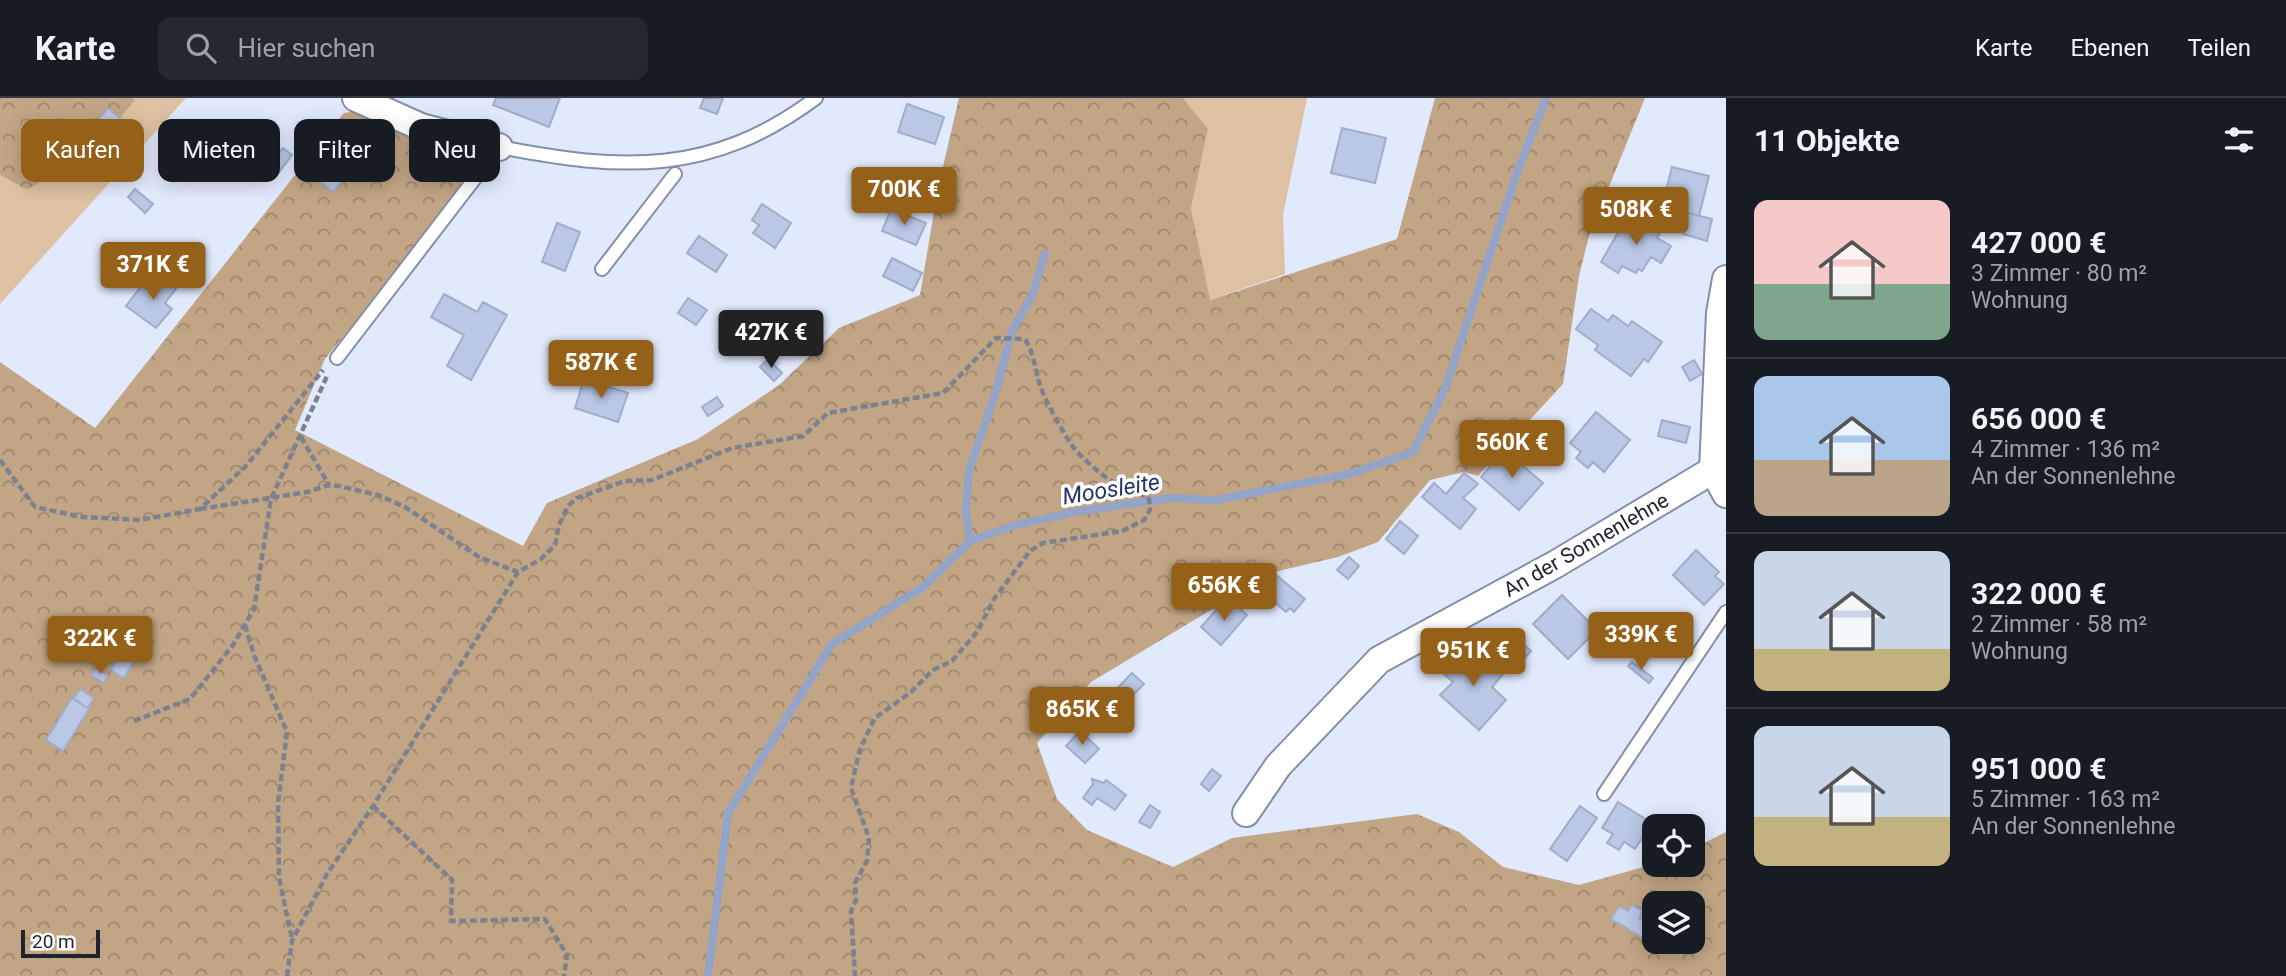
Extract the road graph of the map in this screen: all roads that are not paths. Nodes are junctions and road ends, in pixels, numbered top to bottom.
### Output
1 (356, 98) edge
2 (816, 98) edge
3 (409, 122) edge
4 (500, 147) edge
5 (675, 174) dead end
6 (472, 182) edge
7 (601, 269) dead end
8 (1726, 279) edge
9 (1723, 336) edge
10 (337, 358) road end
11 (1713, 470) junction
12 (1726, 494) edge
13 (1726, 612) edge
14 (1604, 794) dead end
15 (1245, 813) dead end

1 - 3 street
2 - 4 lane
5 - 7 lane
6 - 10 lane
8 - 9 street
9 - 11 street
11 - 12 street
11 - 15 street, An der Sonnenlehne
13 - 14 lane

